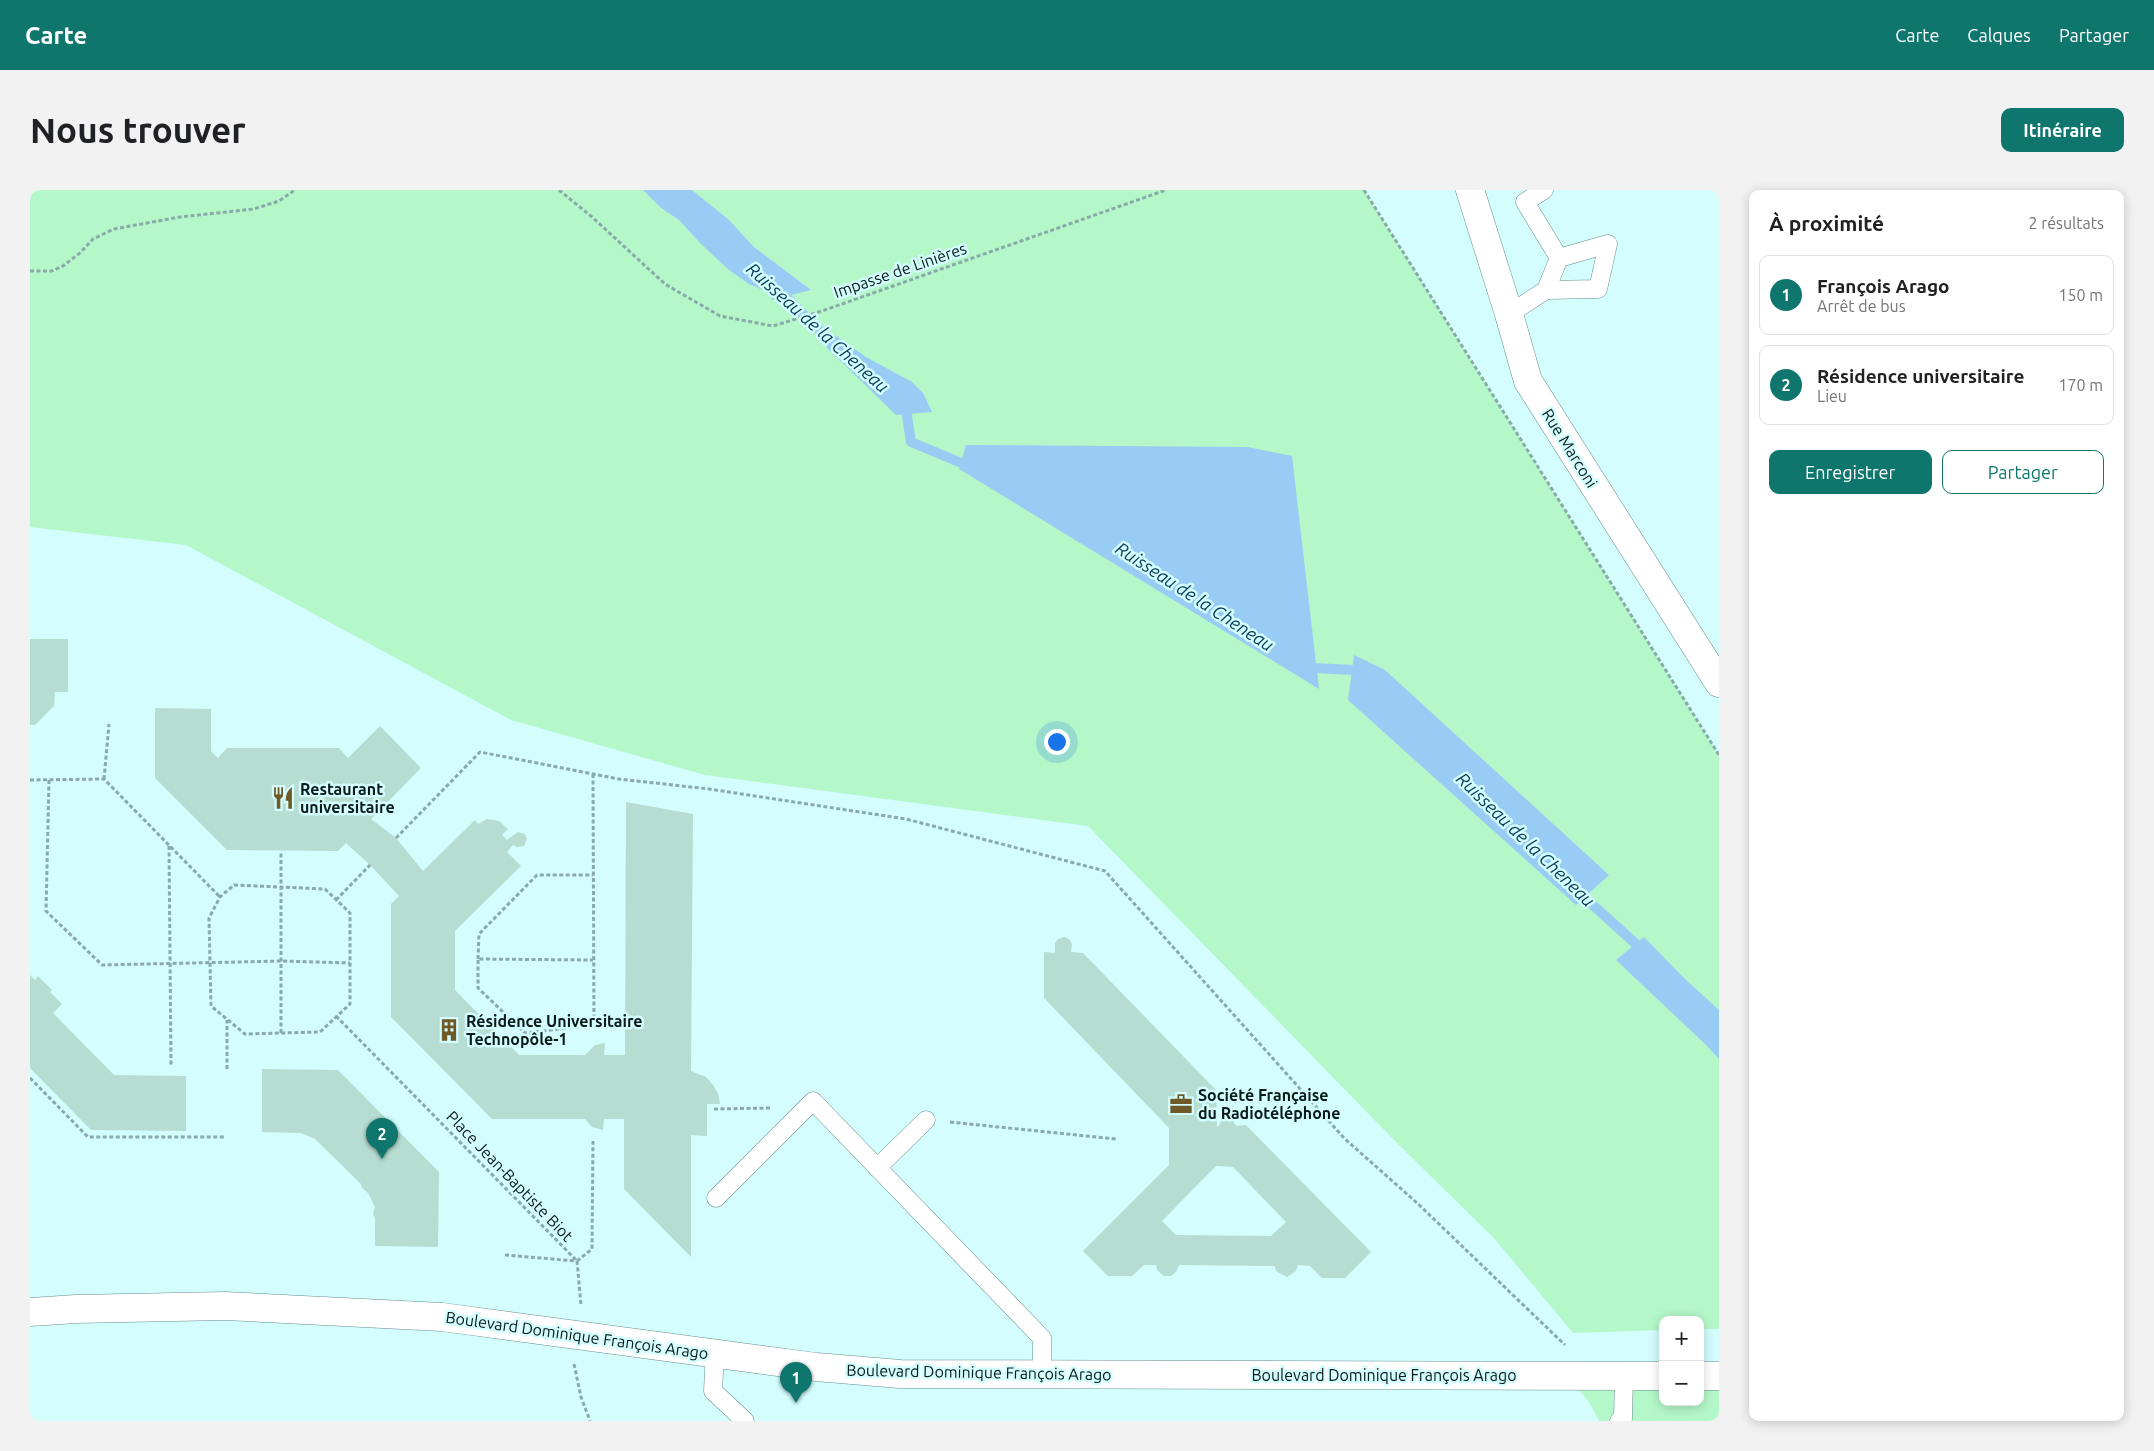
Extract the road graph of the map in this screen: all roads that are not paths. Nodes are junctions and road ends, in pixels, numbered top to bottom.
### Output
1 (1470, 190) edge
2 (1544, 190) edge
3 (1559, 258) junction
4 (1546, 290) junction
5 (1509, 314) junction
6 (1719, 683) edge
7 (926, 1120) road end
8 (877, 1168) junction
9 (716, 1198) dead end
10 (30, 1312) edge
11 (715, 1353) junction
12 (1042, 1375) junction
13 (1624, 1376) junction
14 (1659, 1376) edge
15 (1704, 1376) edge
16 (1719, 1376) edge
17 (746, 1421) edge
18 (1619, 1421) edge

1 - 5 street, Rue Marconi
2 - 3 lane
3 - 4 lane
3 - 4 lane
4 - 5 lane
5 - 6 street, Rue Marconi
7 - 8 lane
8 - 9 lane
8 - 12 lane
10 - 11 street, Boulevard Dominique François Arago
11 - 12 street, Boulevard Dominique François Arago
11 - 17 lane
12 - 13 street, Boulevard Dominique François Arago
13 - 14 street, Boulevard Dominique François Arago
13 - 18 lane
15 - 16 street

